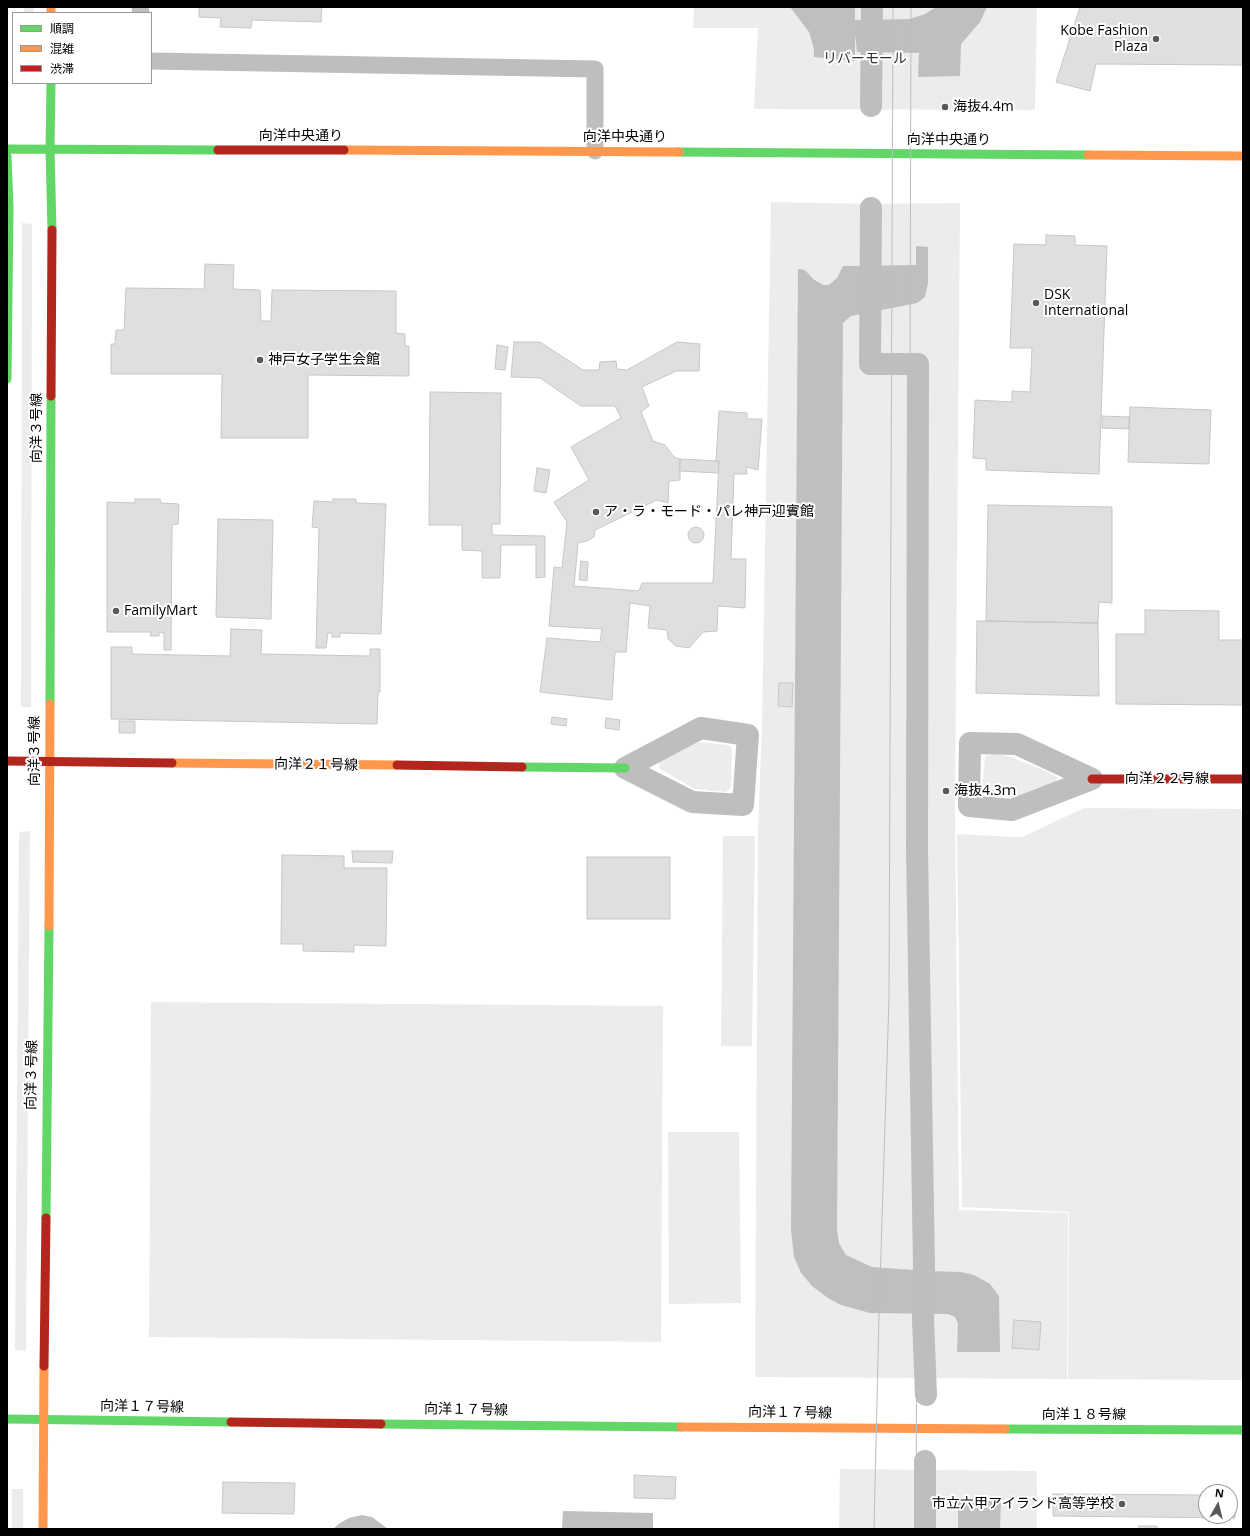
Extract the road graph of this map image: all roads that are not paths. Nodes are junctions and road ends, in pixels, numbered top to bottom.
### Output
1 (872, 12) edge
2 (152, 61) edge
3 (51, 84) edge
4 (872, 106) dead end
5 (7, 149) edge
6 (50, 149) junction
7 (595, 151) junction
8 (7, 156) edge
9 (1243, 156) edge
10 (871, 208) dead end
11 (7, 379) edge
12 (7, 761) edge
13 (50, 762) junction
14 (625, 768) junction
15 (1092, 779) junction
16 (1243, 779) edge
17 (926, 1395) dead end
18 (7, 1419) edge
19 (43, 1420) junction
20 (925, 1429) joint
21 (1243, 1430) edge
22 (925, 1461) dead end
23 (43, 1529) edge
24 (925, 1529) edge

1 - 4 street
2 - 7 lane
3 - 6 street, 向洋３号線
5 - 6 street, 向洋中央通り
6 - 7 street, 向洋中央通り
6 - 13 street, 向洋３号線
7 - 9 street, 向洋中央通り
8 - 11 street
10 - 17 street
12 - 13 street, 向洋２１号線
13 - 14 street, 向洋２１号線
13 - 19 street, 向洋３号線
14 - 14 street, 向洋２１号線
15 - 15 street, 向洋２２号線
15 - 16 street, 向洋２２号線
18 - 19 street, 向洋１７号線
19 - 20 street, 向洋１７号線
19 - 23 street, 向洋３号線
20 - 21 street, 向洋１８号線
22 - 24 street

